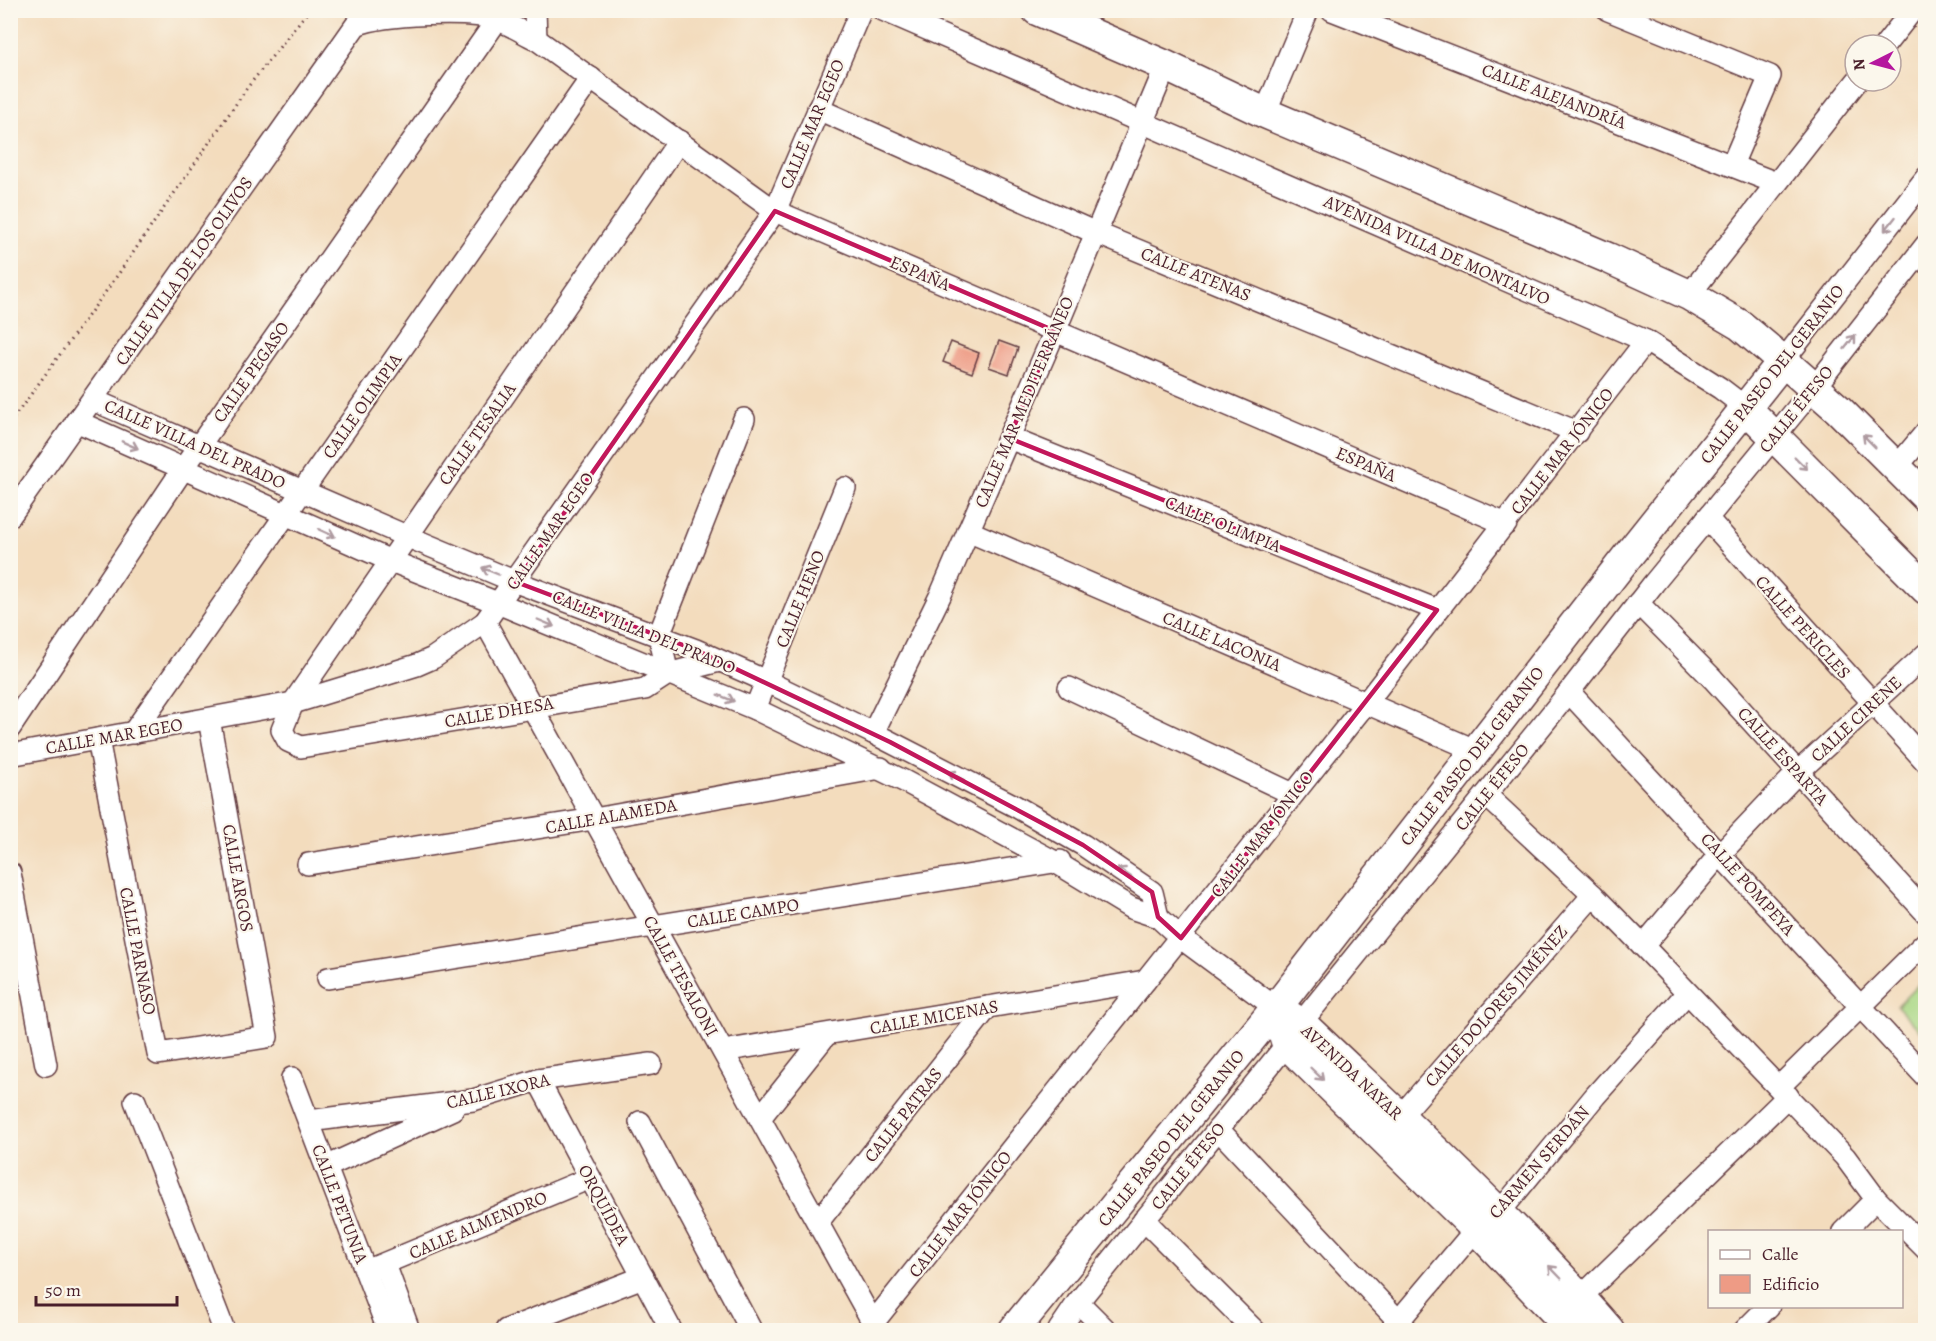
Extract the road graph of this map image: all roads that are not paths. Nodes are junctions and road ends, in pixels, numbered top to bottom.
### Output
1 (535, 10) edge
2 (861, 10) edge
3 (883, 10) edge
4 (1037, 10) edge
5 (1308, 10) edge
6 (1332, 10) edge
7 (1608, 10) edge
8 (1915, 13) edge
9 (497, 20) junction
10 (356, 25) joint
11 (1896, 33) edge
12 (536, 39) junction
13 (1166, 66) junction
14 (591, 78) junction
15 (1847, 93) edge
16 (818, 109) junction
17 (1265, 112) junction
18 (1142, 121) junction
19 (678, 141) junction
20 (1732, 165) junction
21 (1926, 178) edge
22 (1776, 183) junction
23 (775, 211) junction
24 (1095, 233) junction
25 (1926, 245) edge
26 (1689, 295) junction
27 (1055, 331) junction
28 (1646, 341) junction
29 (1783, 361) junction
30 (1814, 388) junction
31 (93, 400) junction
32 (1745, 407) junction
33 (744, 419) dead end
34 (76, 421) junction
35 (1577, 432) junction
36 (1926, 432) edge
37 (1774, 436) junction
38 (1009, 438) junction
39 (199, 446) junction
40 (1896, 468) junction
41 (183, 469) junction
42 (845, 488) dead end
43 (302, 491) junction
44 (1926, 497) edge
45 (286, 515) junction
46 (10, 516) edge
47 (1707, 518) junction
48 (1506, 524) junction
49 (968, 531) junction
50 (406, 536) junction
51 (391, 561) junction
52 (516, 582) junction
53 (1926, 589) edge
54 (1638, 603) junction
55 (500, 604) junction
56 (1437, 610) junction
57 (486, 622) junction
58 (659, 635) junction
59 (1926, 654) edge
60 (719, 660) junction
61 (668, 674) junction
62 (766, 681) junction
63 (1069, 688) dead end
64 (1569, 692) junction
65 (293, 703) junction
66 (1366, 703) junction
67 (1872, 705) junction
68 (532, 706) junction
69 (755, 709) junction
70 (209, 719) junction
71 (10, 728) edge
72 (282, 730) joint
73 (133, 733) junction
74 (873, 733) junction
75 (98, 739) junction
76 (1477, 751) junction
77 (911, 753) junction
78 (10, 755) edge
79 (1926, 762) edge
80 (880, 769) junction
81 (1798, 772) junction
82 (1293, 794) junction
83 (1486, 795) junction
84 (594, 819) junction
85 (1083, 845) junction
86 (1720, 854) junction
87 (1058, 862) junction
88 (308, 864) dead end
89 (10, 873) edge
90 (1593, 895) junction
91 (1926, 913) edge
92 (1158, 916) junction
93 (653, 927) junction
94 (1180, 938) junction
95 (1926, 942) edge
96 (1643, 946) junction
97 (328, 978) dead end
98 (1145, 981) junction
99 (1687, 993) junction
100 (988, 1007) junction
101 (1859, 1007) junction
102 (1288, 1025) junction
103 (826, 1035) junction
104 (267, 1036) joint
105 (723, 1051) junction
106 (651, 1064) dead end
107 (45, 1065) dead end
108 (1926, 1077) edge
109 (292, 1078) dead end
110 (538, 1080) junction
111 (1783, 1092) junction
112 (473, 1100) junction
113 (135, 1101) dead end
114 (1400, 1117) junction
115 (760, 1118) junction
116 (309, 1121) junction
117 (640, 1122) dead end
118 (1218, 1129) junction
119 (326, 1167) junction
120 (590, 1178) junction
121 (1876, 1199) junction
122 (1144, 1220) junction
123 (1488, 1221) junction
124 (818, 1222) junction
125 (1845, 1230) edge
126 (1926, 1249) edge
127 (375, 1267) junction
128 (643, 1277) junction
129 (1580, 1298) junction
130 (1078, 1302) junction
131 (1767, 1308) edge
132 (875, 1327) edge
133 (1399, 1327) edge
134 (224, 1330) edge
135 (388, 1330) edge
136 (409, 1330) edge
137 (506, 1330) edge
138 (671, 1330) edge
139 (752, 1330) edge
140 (1014, 1330) edge
141 (1059, 1330) edge
142 (1106, 1330) edge
143 (1254, 1330) edge
144 (1577, 1330) edge
145 (1609, 1330) edge
146 (1745, 1330) edge

1 - 12 street
2 - 16 street, CALLE MAR EGEO
3 - 18 street, AVENIDA VILLA DE MONTALVO
4 - 13 street
5 - 17 street
6 - 20 street, CALLE ALEJANDRÍA
7 - 20 street
8 - 11 street
9 - 10 street, ESPAÑA
9 - 12 street, ESPAÑA
9 - 39 street, CALLE PEGASO
10 - 31 street, CALLE VILLA DE LOS OLIVOS
12 - 14 street, ESPAÑA
13 - 17 street
13 - 18 street, CALLE MAR MEDITERRÁNEO
14 - 19 street, ESPAÑA
14 - 43 street, CALLE OLIMPIA
15 - 22 street
16 - 23 street, CALLE MAR EGEO
16 - 24 street, CALLE ATENAS
17 - 26 street
18 - 24 street, CALLE MAR MEDITERRÁNEO
18 - 28 street, AVENIDA VILLA DE MONTALVO
19 - 23 street, ESPAÑA
19 - 50 street, CALLE TESALIA
20 - 22 street, CALLE ALEJANDRÍA
21 -> 29 street, CALLE PASEO DEL GERANIO
22 - 26 street
23 - 27 street, ESPAÑA
23 - 52 street, CALLE MAR EGEO
24 - 27 street, CALLE MAR MEDITERRÁNEO
24 - 35 street, CALLE ATENAS
30 -> 25 street, CALLE ÉFESO
26 - 29 street
27 - 38 street, CALLE MAR MEDITERRÁNEO
27 - 48 street, ESPAÑA
28 - 32 street, AVENIDA VILLA DE MONTALVO
28 - 35 street, CALLE MAR JÓNICO
29 - 30 street
29 - 32 street, CALLE PASEO DEL GERANIO
30 - 37 street, CALLE ÉFESO
40 -> 30 street
31 - 34 street, CALLE VILLA DE LOS OLIVOS
31 - 39 street, CALLE VILLA DEL PRADO
32 - 37 street, AVENIDA VILLA DE MONTALVO
32 - 76 street, CALLE PASEO DEL GERANIO
33 - 58 street
34 -> 41 street, CALLE VILLA DEL PRADO
34 - 46 street, CALLE VILLA DE LOS OLIVOS
35 - 48 street, CALLE MAR JÓNICO
36 - 40 street
37 - 47 street, CALLE ÉFESO
37 -> 53 street, AVENIDA VILLA DE MONTALVO
38 - 49 street, CALLE MAR MEDITERRÁNEO
38 - 56 street, CALLE OLIMPIA
39 - 41 street, CALLE PEGASO
39 - 43 street, CALLE VILLA DEL PRADO
40 - 44 street
41 - 45 street, CALLE VILLA DEL PRADO
41 - 71 street, CALLE PEGASO
42 - 62 street, CALLE HENO
43 - 45 street, CALLE OLIMPIA
43 - 50 street, CALLE VILLA DEL PRADO
45 -> 51 street, CALLE VILLA DEL PRADO
45 - 73 street, CALLE OLIMPIA
47 - 54 street, CALLE ÉFESO
47 - 67 street, CALLE PERICLES
48 - 56 street, CALLE MAR JÓNICO
49 - 66 street, CALLE LACONIA
49 - 74 street, CALLE MAR MEDITERRÁNEO
50 - 51 street, CALLE TESALIA
52 -> 50 street, CALLE VILLA DEL PRADO
51 - 55 street, CALLE VILLA DEL PRADO
51 - 65 street, CALLE TESALIA
52 - 55 street, CALLE MAR EGEO
52 - 58 street, CALLE VILLA DEL PRADO
54 - 64 street, CALLE ÉFESO
54 - 81 street, CALLE ESPARTA
55 - 57 street, CALLE MAR EGEO
55 -> 61 street, CALLE VILLA DEL PRADO
56 - 66 street, CALLE MAR JÓNICO
57 - 65 street, CALLE MAR EGEO
57 - 68 street, CALLE TESALONI
58 - 60 street, CALLE VILLA DEL PRADO
58 - 61 street
59 - 67 street, CALLE CIRENE
60 - 61 street, CALLE DHESA
60 - 62 street, CALLE VILLA DEL PRADO
61 - 68 street, CALLE DHESA
61 -> 69 street, CALLE VILLA DEL PRADO
62 - 69 street, CALLE HENO
62 - 74 street, CALLE VILLA DEL PRADO
63 - 82 street
64 - 83 street, CALLE ÉFESO
64 - 86 street, CALLE POMPEYA
65 - 70 street, CALLE MAR EGEO
65 - 72 street, CALLE TESALIA
66 - 76 street, CALLE LACONIA
66 - 82 street, CALLE MAR JÓNICO
67 - 79 street, CALLE PERICLES
67 - 81 street, CALLE CIRENE
68 - 72 street, CALLE DHESA
68 - 84 street, CALLE TESALONI
69 - 80 street, CALLE VILLA DEL PRADO
70 - 73 street, CALLE MAR EGEO
70 - 104 street, CALLE ARGOS
73 - 75 street, CALLE MAR EGEO
74 - 77 street, CALLE VILLA DEL PRADO
75 - 78 street, CALLE MAR EGEO
75 - 104 street, CALLE PARNASO
76 - 102 street, CALLE PASEO DEL GERANIO
77 - 80 street, CALLE ALAMEDA
85 -> 77 street, CALLE VILLA DEL PRADO
80 - 84 street, CALLE ALAMEDA
80 - 87 street, CALLE VILLA DEL PRADO
81 - 86 street, CALLE CIRENE
81 - 91 street, CALLE ESPARTA
82 - 94 street, CALLE MAR JÓNICO
83 - 90 street
83 - 102 street, CALLE ÉFESO
84 - 88 street, CALLE ALAMEDA
84 - 93 street, CALLE TESALONI
85 - 87 street, CALLE CAMPO
92 -> 85 street, CALLE VILLA DEL PRADO
86 - 96 street, CALLE CIRENE
86 - 101 street, CALLE POMPEYA
87 - 92 street, CALLE VILLA DEL PRADO
87 - 93 street, CALLE CAMPO
89 - 107 street
90 - 96 street
90 - 114 street, CALLE DOLORES JIMÉNEZ
92 - 94 street, CALLE VILLA DEL PRADO
93 - 97 street, CALLE CAMPO
93 - 105 street, CALLE TESALONI
94 - 98 street, CALLE MAR JÓNICO
94 - 102 street, CALLE VILLA DEL PRADO
95 - 101 street
96 - 99 street
98 - 100 street, CALLE MICENAS
98 - 132 street, CALLE MAR JÓNICO
99 - 111 street
99 - 123 street, CARMEN SERDÁN
100 - 103 street, CALLE MICENAS
100 - 124 street, CALLE PATRAS
101 - 108 street, CALLE POMPEYA
101 - 111 street
102 - 114 street, AVENIDA NAYAR
102 - 118 street, CALLE ÉFESO
102 -> 123 street, AVENIDA NAYAR
102 - 140 street, CALLE PASEO DEL GERANIO
103 - 105 street, CALLE MICENAS
103 - 115 street
105 - 115 street, CALLE TESALONI
106 - 110 street, CALLE IXORA
109 - 116 street, CALLE PETUNIA
110 - 112 street, CALLE IXORA
110 - 120 street, ORQUÍDEA
111 - 121 street
111 - 129 street
112 - 116 street, CALLE IXORA
112 - 119 street
113 - 134 street
114 - 123 street, AVENIDA NAYAR
115 - 124 street, CALLE TESALONI
116 - 119 street, CALLE PETUNIA
117 - 139 street
118 - 122 street, CALLE ÉFESO
118 - 133 street
119 - 127 street, CALLE PETUNIA
120 - 127 street, CALLE ALMENDRO
120 - 128 street, ORQUÍDEA
121 - 125 street
121 - 126 street
122 - 130 street, CALLE ÉFESO
122 - 143 street
129 -> 123 street, AVENIDA NAYAR
123 - 133 street, CARMEN SERDÁN
123 - 144 street, AVENIDA NAYAR
124 - 132 street, CALLE TESALONI
127 - 135 street, CALLE PETUNIA
127 - 136 street
128 - 137 street
128 - 138 street, ORQUÍDEA
129 - 145 street, AVENIDA NAYAR
130 - 141 street, CALLE ÉFESO
130 - 142 street
131 - 146 street

